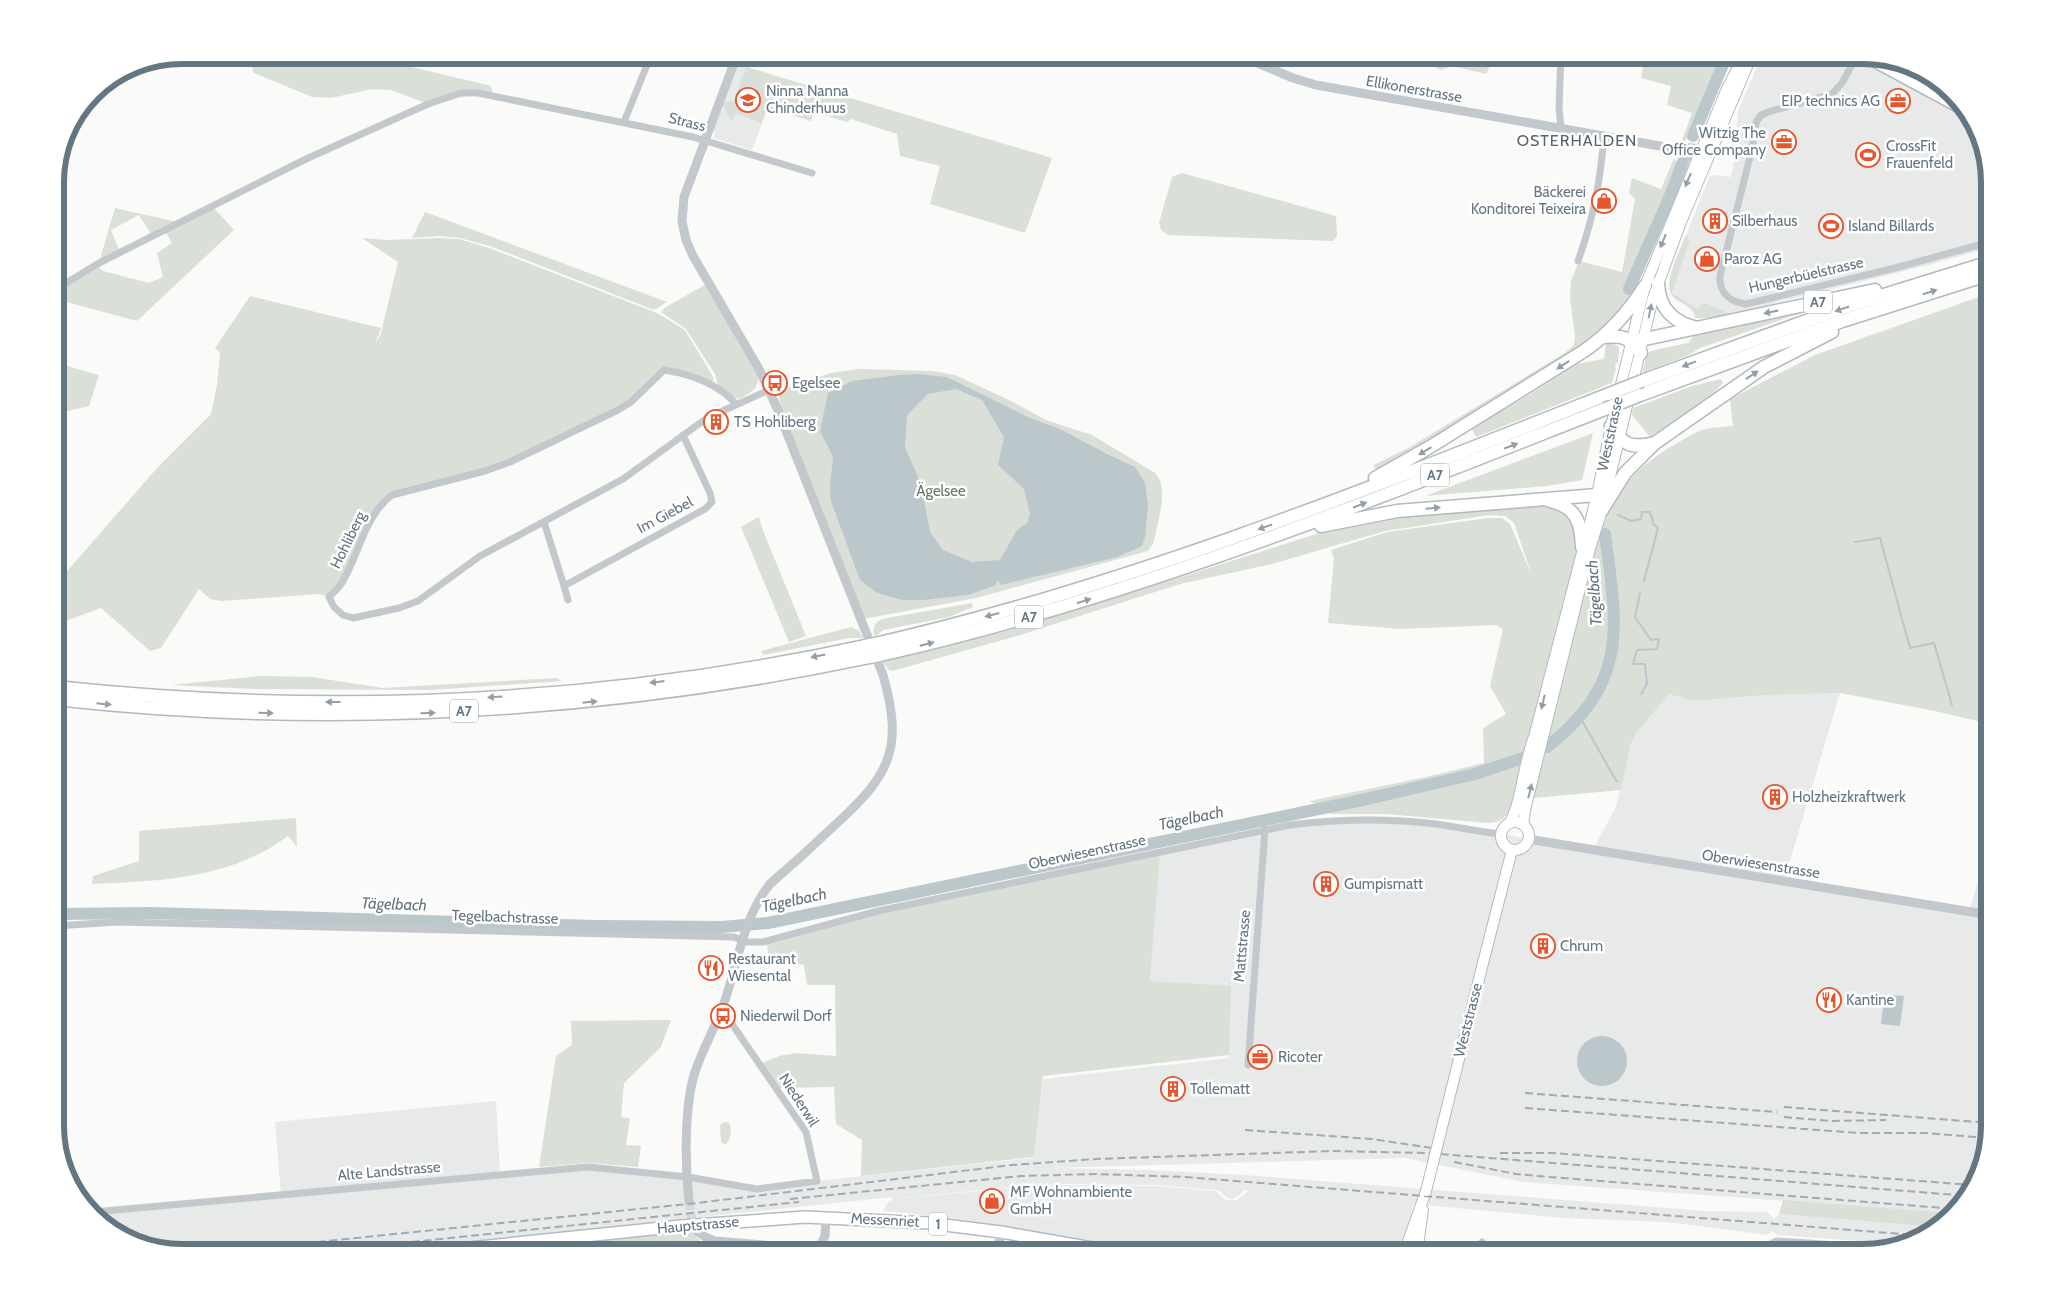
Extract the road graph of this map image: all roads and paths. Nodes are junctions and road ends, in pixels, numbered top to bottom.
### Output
1 (647, 64) edge
2 (733, 64) edge
3 (1260, 64) edge
4 (1561, 64) edge
5 (1739, 64) edge
6 (1747, 64) edge
7 (1852, 64) edge
8 (1886, 66) edge
9 (1891, 67) edge
10 (1897, 72) junction
11 (1950, 102) edge
12 (624, 122) junction
13 (1561, 129) junction
14 (1604, 138) junction
15 (704, 140) junction
16 (1700, 154) junction
17 (812, 172) dead end
18 (1981, 244) edge
19 (1578, 260) dead end
20 (1981, 265) edge
21 (1938, 277) junction
22 (1981, 277) edge
23 (1658, 283) junction
24 (64, 284) edge
25 (1645, 286) junction
26 (1884, 307) junction
27 (1697, 328) junction
28 (1602, 337) junction
29 (1637, 341) junction
30 (1641, 353) joint
31 (769, 390) junction
32 (736, 404) junction
33 (1611, 426) junction
34 (683, 435) junction
35 (1619, 439) junction
36 (1655, 443) junction
37 (1602, 492) junction
38 (1535, 500) junction
39 (1311, 510) junction
40 (1602, 510) junction
41 (544, 522) junction
42 (1265, 540) junction
43 (1582, 547) junction
44 (564, 586) junction
45 (568, 600) dead end
46 (873, 650) junction
47 (64, 688) edge
48 (64, 700) edge
49 (1531, 756) junction
50 (1508, 824) junction
51 (1523, 825) junction
52 (1265, 829) junction
53 (1501, 834) junction
54 (1528, 839) junction
55 (1512, 850) junction
56 (1981, 914) edge
57 (64, 925) edge
58 (743, 941) junction
59 (724, 1006) junction
60 (1248, 1065) dead end
61 (688, 1177) junction
62 (1426, 1191) junction
63 (690, 1201) tunnel mouth
64 (100, 1211) edge
65 (826, 1217) junction
66 (697, 1231) dead end
67 (1001, 1232) junction
68 (507, 1244) edge
69 (751, 1244) edge
70 (820, 1244) edge
71 (999, 1244) edge
72 (1070, 1244) edge
73 (1407, 1244) edge
74 (1418, 1244) edge
75 (1771, 1244) edge
76 (1812, 1244) edge

1 - 12 street
2 - 15 street
3 - 13 street, Ellikonerstrasse
4 - 13 street
5 - 16 main road, Weststrasse
6 - 16 main road, Weststrasse
7 - 18 street, Hungerbüelstrasse
8 - 10 main road
9 - 10 main road
10 - 11 main road
12 - 15 street, Strass
12 - 24 street, Strass
13 - 14 street, Ellikonerstrasse
14 - 16 street, Ellikonerstrasse
14 - 19 street
15 - 17 street, Strass
15 - 31 street
16 - 23 main road, Weststrasse
16 -> 25 main road, Weststrasse
20 - 21 highway, A7
21 -> 27 highway, A7
21 -> 39 highway, A7, bridge
26 -> 22 highway, A7
23 - 27 highway
29 -> 23 main road, Weststrasse
25 - 28 highway, A7
25 - 29 main road, Weststrasse
36 -> 26 highway, A7
42 -> 26 highway, A7, bridge
27 - 29 highway, A7
28 - 29 highway, A7
28 -> 39 highway, A7
29 - 30 highway
29 - 33 main road, Weststrasse
30 - 35 main road, Weststrasse
31 - 32 street, Hohliberg
31 - 58 street
32 - 34 street, Hohliberg
32 - 41 street, Hohliberg
33 - 35 highway
33 - 37 main road, Weststrasse
34 - 41 street, Hohliberg
34 - 44 street, Im Giebel
35 - 36 highway
35 - 37 main road, Weststrasse
36 - 40 highway, A7
37 - 38 highway, A7
37 - 40 main road, Weststrasse
37 - 43 main road, Weststrasse
42 -> 38 highway, A7
38 - 43 highway, A7
39 -> 46 highway, A7
40 - 49 main road, Weststrasse
41 - 44 street
46 -> 42 highway, A7
43 -> 49 main road, Weststrasse
44 - 45 street
46 -> 47 highway, A7
48 -> 46 highway, A7
49 - 50 main road, Weststrasse
51 -> 49 main road, Weststrasse
50 - 51 main road
50 - 53 main road, Weststrasse
51 - 54 main road, Weststrasse
52 - 53 street, Oberwiesenstrasse
52 - 58 street, Oberwiesenstrasse
52 - 60 street, Mattstrasse
53 - 55 main road
54 - 55 main road
54 - 56 street, Oberwiesenstrasse
55 - 62 main road, Weststrasse, bridge
57 - 58 street, Tegelbachstrasse
58 - 59 street
59 - 61 street
59 - 61 street, Niederwil
61 - 63 street
61 - 64 street, Alte Landstrasse
62 - 73 main road, Weststrasse
62 - 74 main road, Weststrasse
65 - 67 main road, Messenriet / 1
65 - 68 main road, Hauptstrasse / 1
65 - 70 street
66 - 69 street
67 - 71 street
67 - 72 main road, Messenriet / 1
75 - 76 street

